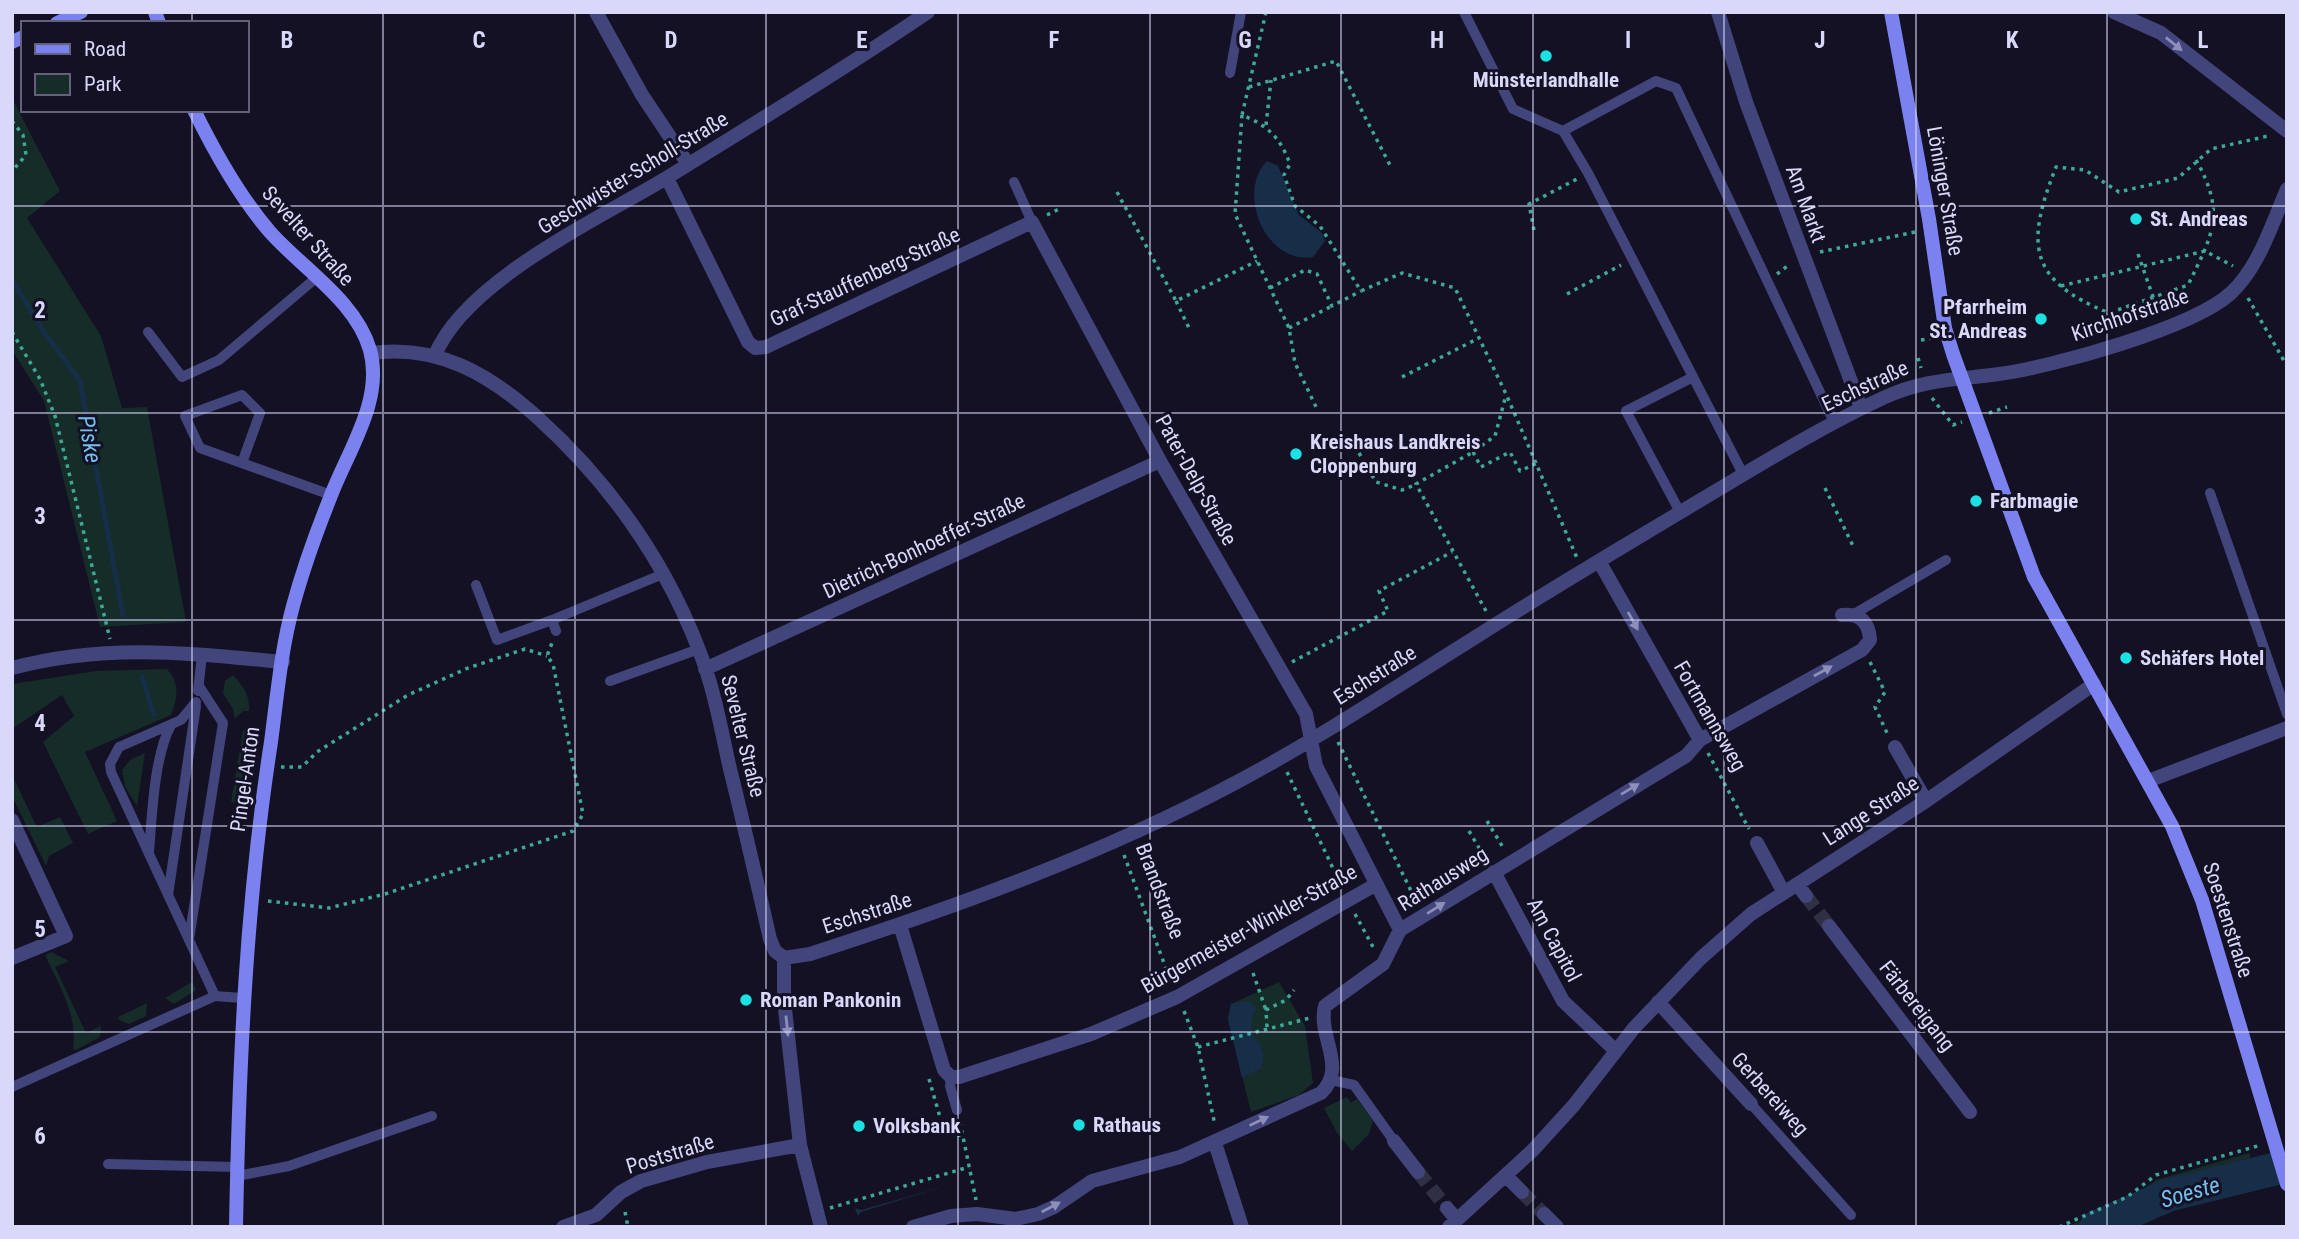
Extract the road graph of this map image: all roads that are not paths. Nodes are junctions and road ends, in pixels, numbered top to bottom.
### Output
1 (81, 12) edge
2 (596, 12) edge
3 (928, 12) edge
4 (1241, 12) edge
5 (1464, 12) edge
6 (1718, 12) edge
7 (1891, 12) edge
8 (2114, 12) edge
9 (61, 21) edge
10 (1230, 73) dead end
11 (195, 112) edge
12 (2282, 128) edge
13 (1563, 131) junction
14 (688, 164) junction
15 (667, 177) junction
16 (1014, 182) dead end
17 (2286, 195) edge
18 (1032, 222) junction
19 (316, 278) junction
20 (148, 332) dead end
21 (370, 353) junction
22 (435, 355) junction
23 (1962, 376) junction
24 (1693, 377) junction
25 (1861, 408) junction
26 (1834, 422) junction
27 (1160, 461) junction
28 (242, 463) junction
29 (1743, 474) junction
30 (2210, 494) dead end
31 (331, 495) junction
32 (1680, 512) junction
33 (1946, 560) dead end
34 (1600, 561) junction
35 (663, 574) junction
36 (476, 585) dead end
37 (1848, 614) joint
38 (552, 620) junction
39 (556, 631) road end
40 (699, 649) junction
41 (202, 655) junction
42 (283, 662) junction
43 (12, 668) edge
44 (705, 669) junction
45 (610, 681) dead end
46 (2094, 684) junction
47 (199, 686) junction
48 (197, 702) junction
49 (2287, 714) edge
50 (171, 725) junction
51 (2287, 728) edge
52 (1310, 740) junction
53 (1700, 740) junction
54 (1895, 747) road end
55 (2148, 781) junction
56 (1926, 801) junction
57 (12, 820) edge
58 (1757, 843) road end
59 (149, 853) junction
60 (1494, 872) junction
61 (1375, 885) junction
62 (1795, 891) junction
63 (167, 895) junction
64 (900, 925) junction
65 (1829, 926) tunnel mouth
66 (1399, 930) junction
67 (189, 940) junction
68 (12, 958) edge
69 (785, 958) junction
70 (215, 996) junction
71 (242, 998) junction
72 (1658, 1002) junction
73 (1616, 1051) junction
74 (951, 1077) junction
75 (1331, 1080) junction
76 (12, 1087) edge
77 (1751, 1104) joint
78 (957, 1110) road end
79 (1970, 1112) dead end
80 (432, 1116) dead end
81 (1215, 1135) junction
82 (1394, 1142) joint
83 (800, 1145) junction
84 (108, 1164) dead end
85 (237, 1172) junction
86 (1418, 1172) tunnel mouth
87 (1506, 1176) junction
88 (2287, 1184) edge
89 (1522, 1192) tunnel mouth
90 (1447, 1208) tunnel mouth
91 (1544, 1214) tunnel mouth
92 (1850, 1215) dead end
93 (1453, 1223) edge
94 (236, 1227) edge
95 (563, 1227) edge
96 (821, 1227) edge
97 (913, 1227) edge
98 (1242, 1227) edge
99 (1557, 1227) edge

1 - 9 street
2 - 14 street
3 - 14 street, Geschwister-Scholl-Straße
4 - 10 lane
5 - 13 lane
6 - 25 street, Am Markt
7 - 23 street, Löninger Straße
8 -> 12 street
11 - 19 street, Sevelter Straße
13 - 24 lane
13 - 26 lane
14 - 15 street, Geschwister-Scholl-Straße
15 - 18 street, Graf-Stauffenberg-Straße
15 - 22 street, Geschwister-Scholl-Straße
16 - 18 lane
17 - 23 street, Kirchhofstraße
18 - 27 street, Pater-Delp-Straße
19 - 20 lane
19 - 21 street, Sevelter Straße
21 - 22 street
21 - 31 street, Pingel-Anton
22 - 35 street, Sevelter Straße
23 - 25 street, Eschstraße
23 - 46 street
24 - 29 lane
24 - 32 lane
25 - 26 street, Eschstraße
26 - 29 street, Eschstraße
27 - 44 street, Dietrich-Bonhoeffer-Straße
27 - 52 street, Pater-Delp-Straße
28 - 28 lane
28 - 31 lane
29 - 32 street, Eschstraße
30 - 49 lane
31 - 42 street, Pingel-Anton
32 - 34 street, Eschstraße
33 - 37 lane
34 - 52 street, Eschstraße
34 -> 53 street, Fortmannsweg
35 - 38 lane
35 - 40 street, Sevelter Straße
36 - 38 lane
53 -> 37 street, Rathausweg
38 - 39 lane
40 - 44 street, Sevelter Straße
40 - 45 lane
41 - 42 street
41 - 43 street
41 - 47 lane
42 - 71 street, Pingel-Anton
44 - 69 street, Sevelter Straße
46 - 55 street, Soestenstraße
46 - 56 street, Lange Straße
47 - 48 lane
47 - 67 lane
48 - 50 lane
48 - 63 lane
50 - 59 lane
50 - 59 lane
51 - 55 street
52 - 61 street, Bürgermeister-Winkler-Straße
52 - 64 street, Eschstraße
60 -> 53 street, Rathausweg
54 - 56 street
55 - 88 street, Soestenstraße
56 - 62 street, Lange Straße
57 - 68 street
58 - 62 street
59 - 63 lane
66 -> 60 street, Rathausweg
60 - 73 street, Am Capitol
61 - 66 street
61 - 74 street, Bürgermeister-Winkler-Straße
62 - 72 street, Lange Straße
63 - 67 lane
64 - 69 street, Eschstraße
64 - 74 street
65 - 79 street, Färbereigang
66 - 75 street, Rathausweg
67 - 70 lane
69 -> 83 street
70 - 71 lane
70 - 76 lane
71 - 85 street, Pingel-Anton
72 - 73 street, Lange Straße
72 - 77 street, Gerbereiweg
73 - 87 street, Lange Straße
74 - 78 lane
81 -> 75 street
75 - 82 lane
77 - 92 lane, Gerbereiweg
80 - 85 lane
97 -> 81 street
81 - 98 street
82 - 86 street
83 - 95 street, Poststraße
83 - 96 street
84 - 85 lane
85 - 94 street, Pingel-Anton
87 - 89 street
87 - 93 street, Lange Straße
90 - 93 street
91 - 99 street

